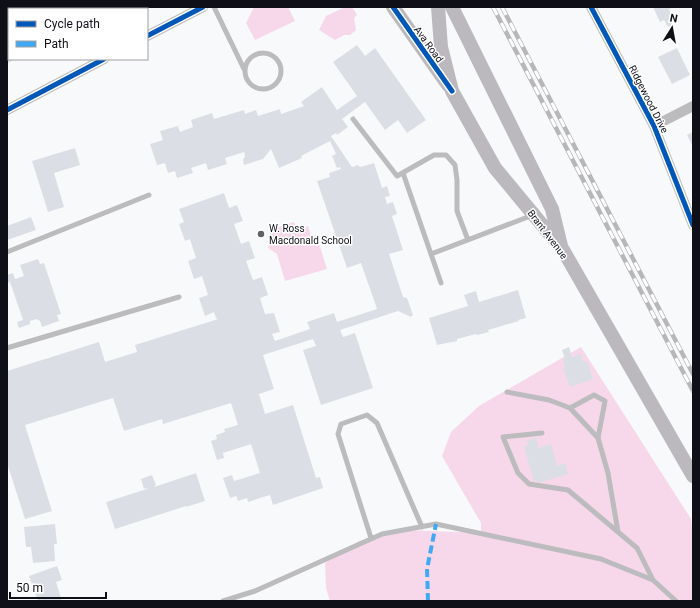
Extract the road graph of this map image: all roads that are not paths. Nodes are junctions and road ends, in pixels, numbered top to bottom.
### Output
1 (203, 7) edge
2 (214, 7) edge
3 (393, 7) edge
4 (438, 7) edge
5 (452, 7) edge
6 (591, 7) edge
7 (148, 35) edge
8 (102, 60) edge
9 (244, 69) junction
10 (452, 91) junction
11 (693, 106) edge
12 (7, 110) edge
13 (353, 119) dead end
14 (654, 126) junction
15 (403, 173) junction
16 (149, 195) dead end
17 (534, 215) junction
18 (693, 225) edge
19 (468, 240) junction
20 (562, 250) junction
21 (7, 252) edge
22 (431, 254) junction
23 (441, 283) dead end
24 (179, 297) dead end
25 (7, 348) edge
26 (506, 392) dead end
27 (570, 408) junction
28 (542, 432) dead end
29 (598, 438) junction
30 (693, 476) edge
31 (422, 527) junction
32 (618, 532) junction
33 (371, 538) junction
34 (653, 580) junction
35 (223, 601) edge
36 (676, 601) edge

1 - 7 street
2 - 9 lane
3 - 10 main road, Ava Road
4 - 10 main road, Brant Avenue
5 - 20 main road
6 - 14 street, Ridgewood Drive
8 - 12 street
9 - 9 lane
10 - 17 main road, Brant Avenue
11 - 14 street
13 - 15 lane
14 - 18 street, Ridgewood Drive
15 - 19 lane
15 - 22 lane
16 - 21 lane
17 - 19 lane
17 - 20 main road, Brant Avenue
19 - 22 lane
20 - 30 main road, Brant Avenue
22 - 23 lane
24 - 25 lane
26 - 27 lane
27 - 29 lane
27 - 29 lane
28 - 32 lane
29 - 32 lane
31 - 33 lane
31 - 33 lane
31 - 34 lane
32 - 34 lane
33 - 35 lane
34 - 36 lane

